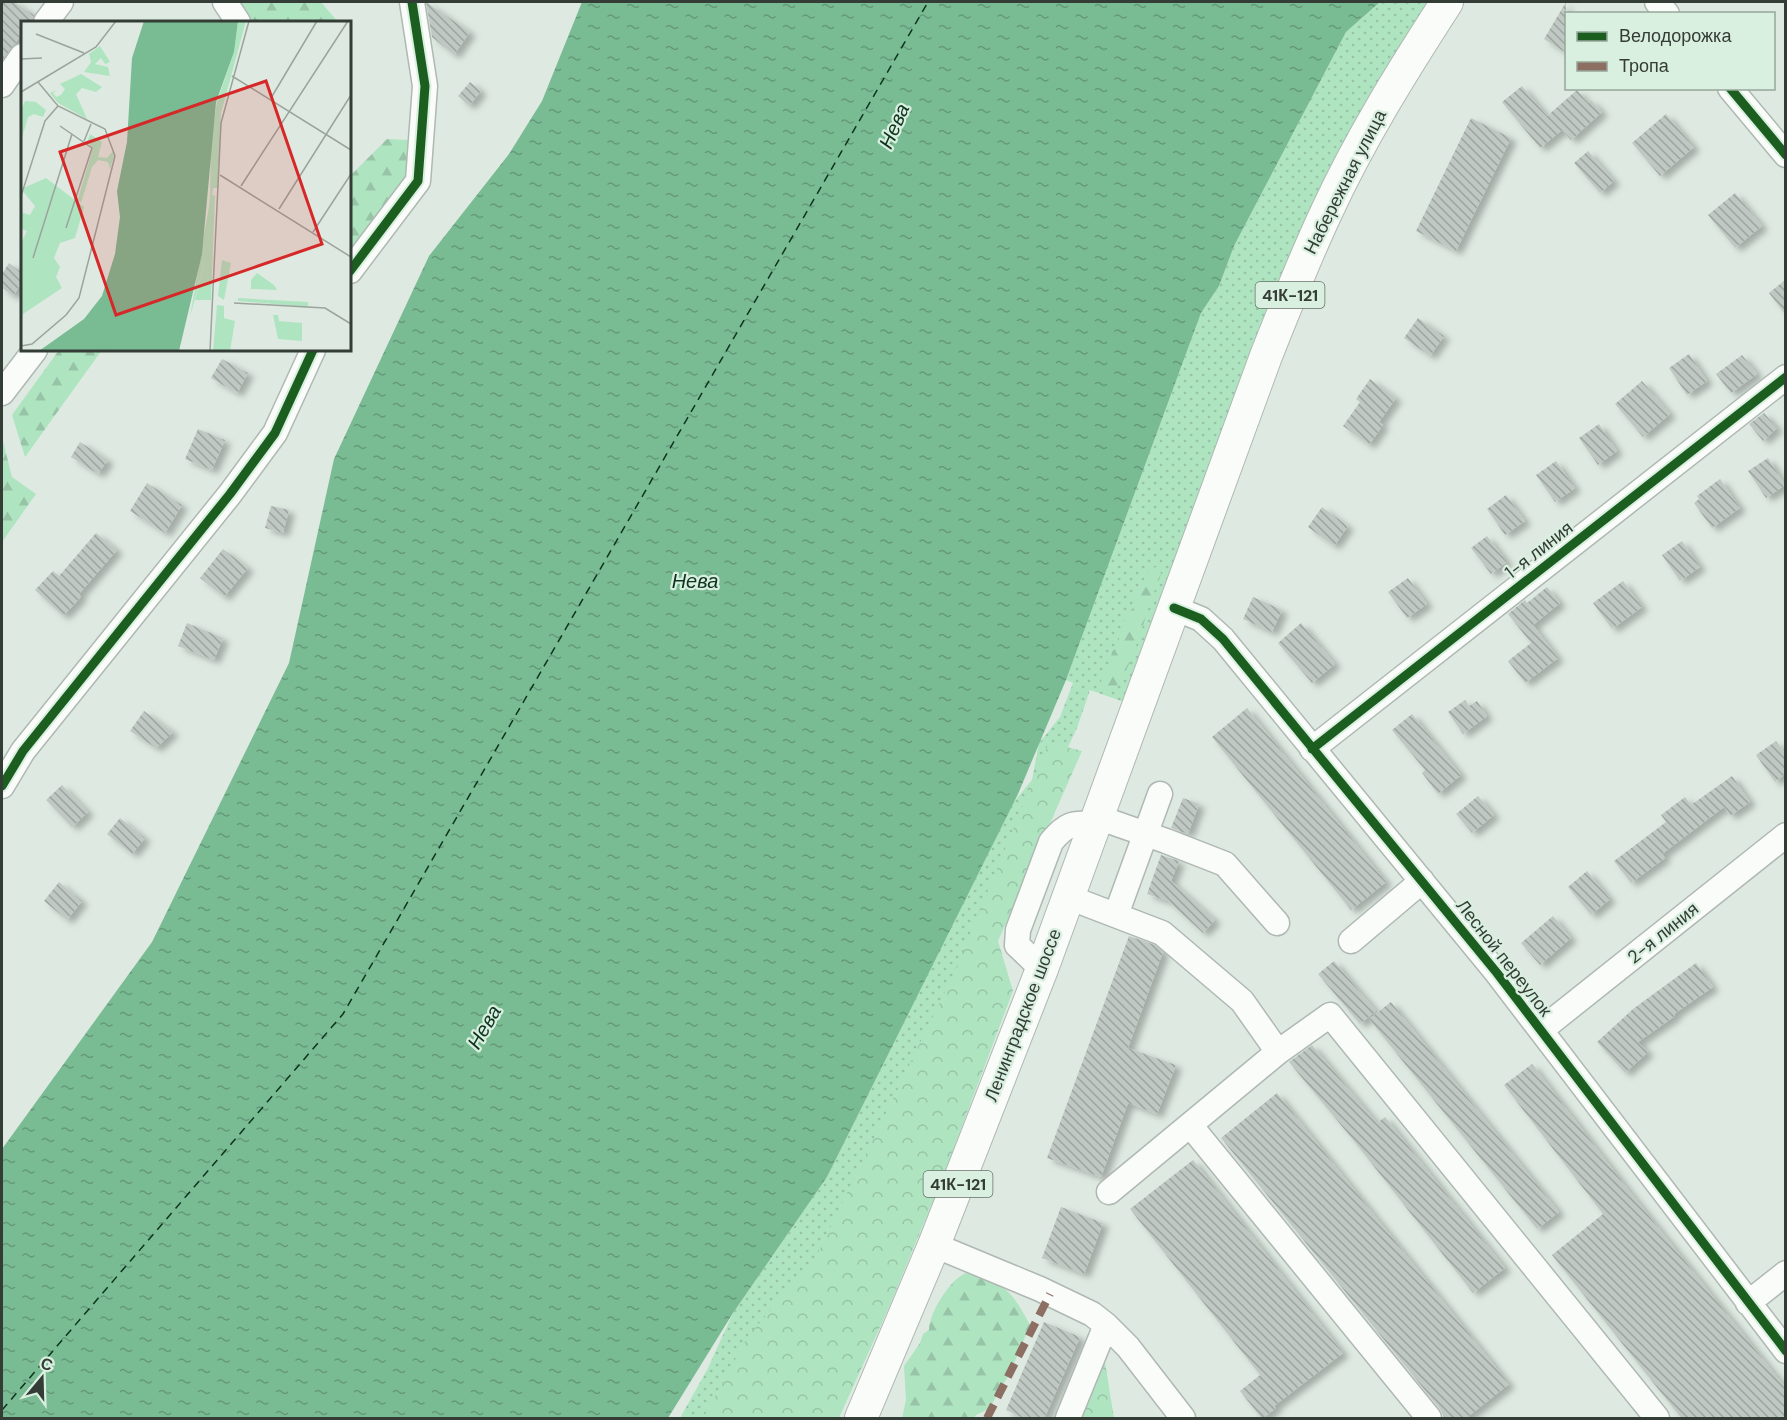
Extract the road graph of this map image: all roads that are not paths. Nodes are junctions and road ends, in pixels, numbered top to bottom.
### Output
1 (62, 2) edge
2 (225, 2) edge
3 (412, 2) edge
4 (1447, 2) edge
5 (47, 21) edge
6 (237, 21) edge
7 (21, 57) edge
8 (2, 85) edge
9 (1732, 90) edge
10 (1783, 147) edge
11 (351, 270) edge
12 (33, 351) edge
13 (312, 351) edge
14 (1785, 377) edge
15 (2, 393) edge
16 (1174, 608) junction
17 (1312, 749) junction
18 (2, 786) edge
19 (1160, 795) dead end
20 (1096, 821) junction
21 (1145, 834) junction
22 (1785, 835) edge
23 (1422, 881) junction
24 (1068, 897) junction
25 (1116, 915) junction
26 (1277, 923) dead end
27 (1351, 941) dead end
28 (1042, 969) junction
29 (1541, 1030) junction
30 (1278, 1052) junction
31 (1190, 1125) junction
32 (1109, 1192) dead end
33 (934, 1245) junction
34 (1785, 1273) edge
35 (1748, 1303) junction
36 (1106, 1325) junction
37 (1785, 1351) edge
38 (861, 1419) edge
39 (1068, 1419) edge
40 (1183, 1419) edge
41 (1429, 1419) edge
42 (1657, 1419) edge

1 - 5 street
2 - 6 street
3 - 11 street
4 - 16 main road, Набережная улица / 41К-121
7 - 8 street
9 - 10 street
12 - 15 street
13 - 18 street
14 - 17 street, 1-я линия
16 - 17 street, Лесной переулок
16 - 20 main road, Ленинградское шоссе / 41К-121
17 - 23 street, Лесной переулок
19 - 21 street
20 - 21 street
20 - 24 main road, Ленинградское шоссе / 41К-121
20 - 28 street
21 - 25 street
21 - 26 street
22 - 29 street, 2-я линия
23 - 27 street
23 - 29 street, Лесной переулок
24 - 25 street
24 - 28 main road, Ленинградское шоссе / 41К-121
25 - 30 street
28 - 33 main road, Ленинградское шоссе / 41К-121
29 - 35 street, Лесной переулок
30 - 31 street
30 - 42 street
31 - 32 street
31 - 41 street
33 - 36 street
33 - 38 main road, Ленинградское шоссе / 41К-121
34 - 35 street
35 - 37 street, Лесной переулок
36 - 39 street
36 - 40 street

